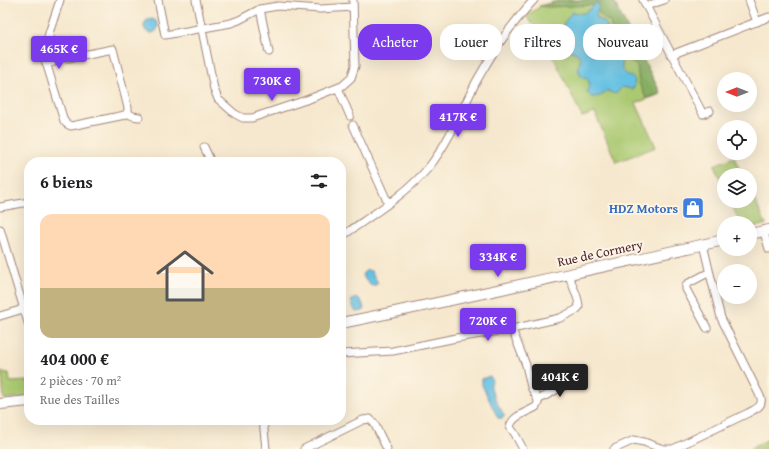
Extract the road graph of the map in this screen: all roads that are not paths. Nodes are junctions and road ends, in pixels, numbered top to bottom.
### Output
1 (60, 0) edge
2 (158, 0) edge
3 (196, 0) edge
4 (534, 0) edge
5 (664, 0) edge
6 (749, 0) edge
7 (644, 3) edge
8 (353, 4) edge
9 (260, 10) junction
10 (769, 17) edge
11 (757, 22) junction
12 (202, 29) junction
13 (50, 33) junction
14 (269, 52) dead end
15 (671, 55) junction
16 (61, 57) junction
17 (46, 64) junction
18 (338, 88) junction
19 (710, 111) dead end
20 (127, 113) junction
21 (350, 116) dead end
22 (139, 117) dead end
23 (353, 125) dead end
24 (204, 146) dead end
25 (209, 157) edge
26 (24, 203) edge
27 (388, 203) junction
28 (0, 207) edge
29 (0, 229) edge
30 (767, 230) edge
31 (757, 232) edge
32 (346, 233) edge
33 (717, 241) edge
34 (703, 244) junction
35 (769, 249) edge
36 (569, 274) junction
37 (710, 274) junction
38 (24, 299) edge
39 (24, 307) edge
40 (0, 316) edge
41 (346, 322) edge
42 (707, 328) dead end
43 (512, 329) junction
44 (346, 354) edge
45 (575, 381) dead end
46 (538, 400) junction
47 (24, 402) edge
48 (0, 404) edge
49 (264, 425) edge
50 (266, 449) edge
51 (304, 449) edge
52 (387, 449) edge
53 (523, 449) edge
54 (614, 449) edge

1 - 13 street
2 - 12 street
3 - 12 street
4 - 27 street
5 - 7 street
6 - 11 street
7 - 15 street
8 - 9 street
8 - 18 street
9 - 12 street
9 - 14 street
10 - 11 street
11 - 15 street
12 - 18 street
13 - 16 street
13 - 17 street
15 - 19 street
16 - 17 street
16 - 20 street
17 - 20 street
18 - 21 street
20 - 22 street
23 - 27 street
24 - 25 street
26 - 28 street
27 - 32 street
29 - 38 street
30 - 31 main road
30 - 35 street
33 - 34 main road, Rue de Cormery
34 - 36 main road, Rue de Cormery
34 - 37 street
36 - 41 main road, Rue de Cormery
36 - 43 street
37 - 42 street
37 - 54 street
39 - 40 street
43 - 44 street
43 - 46 street
45 - 46 street
46 - 53 street
47 - 48 main road
49 - 50 street
51 - 52 street

